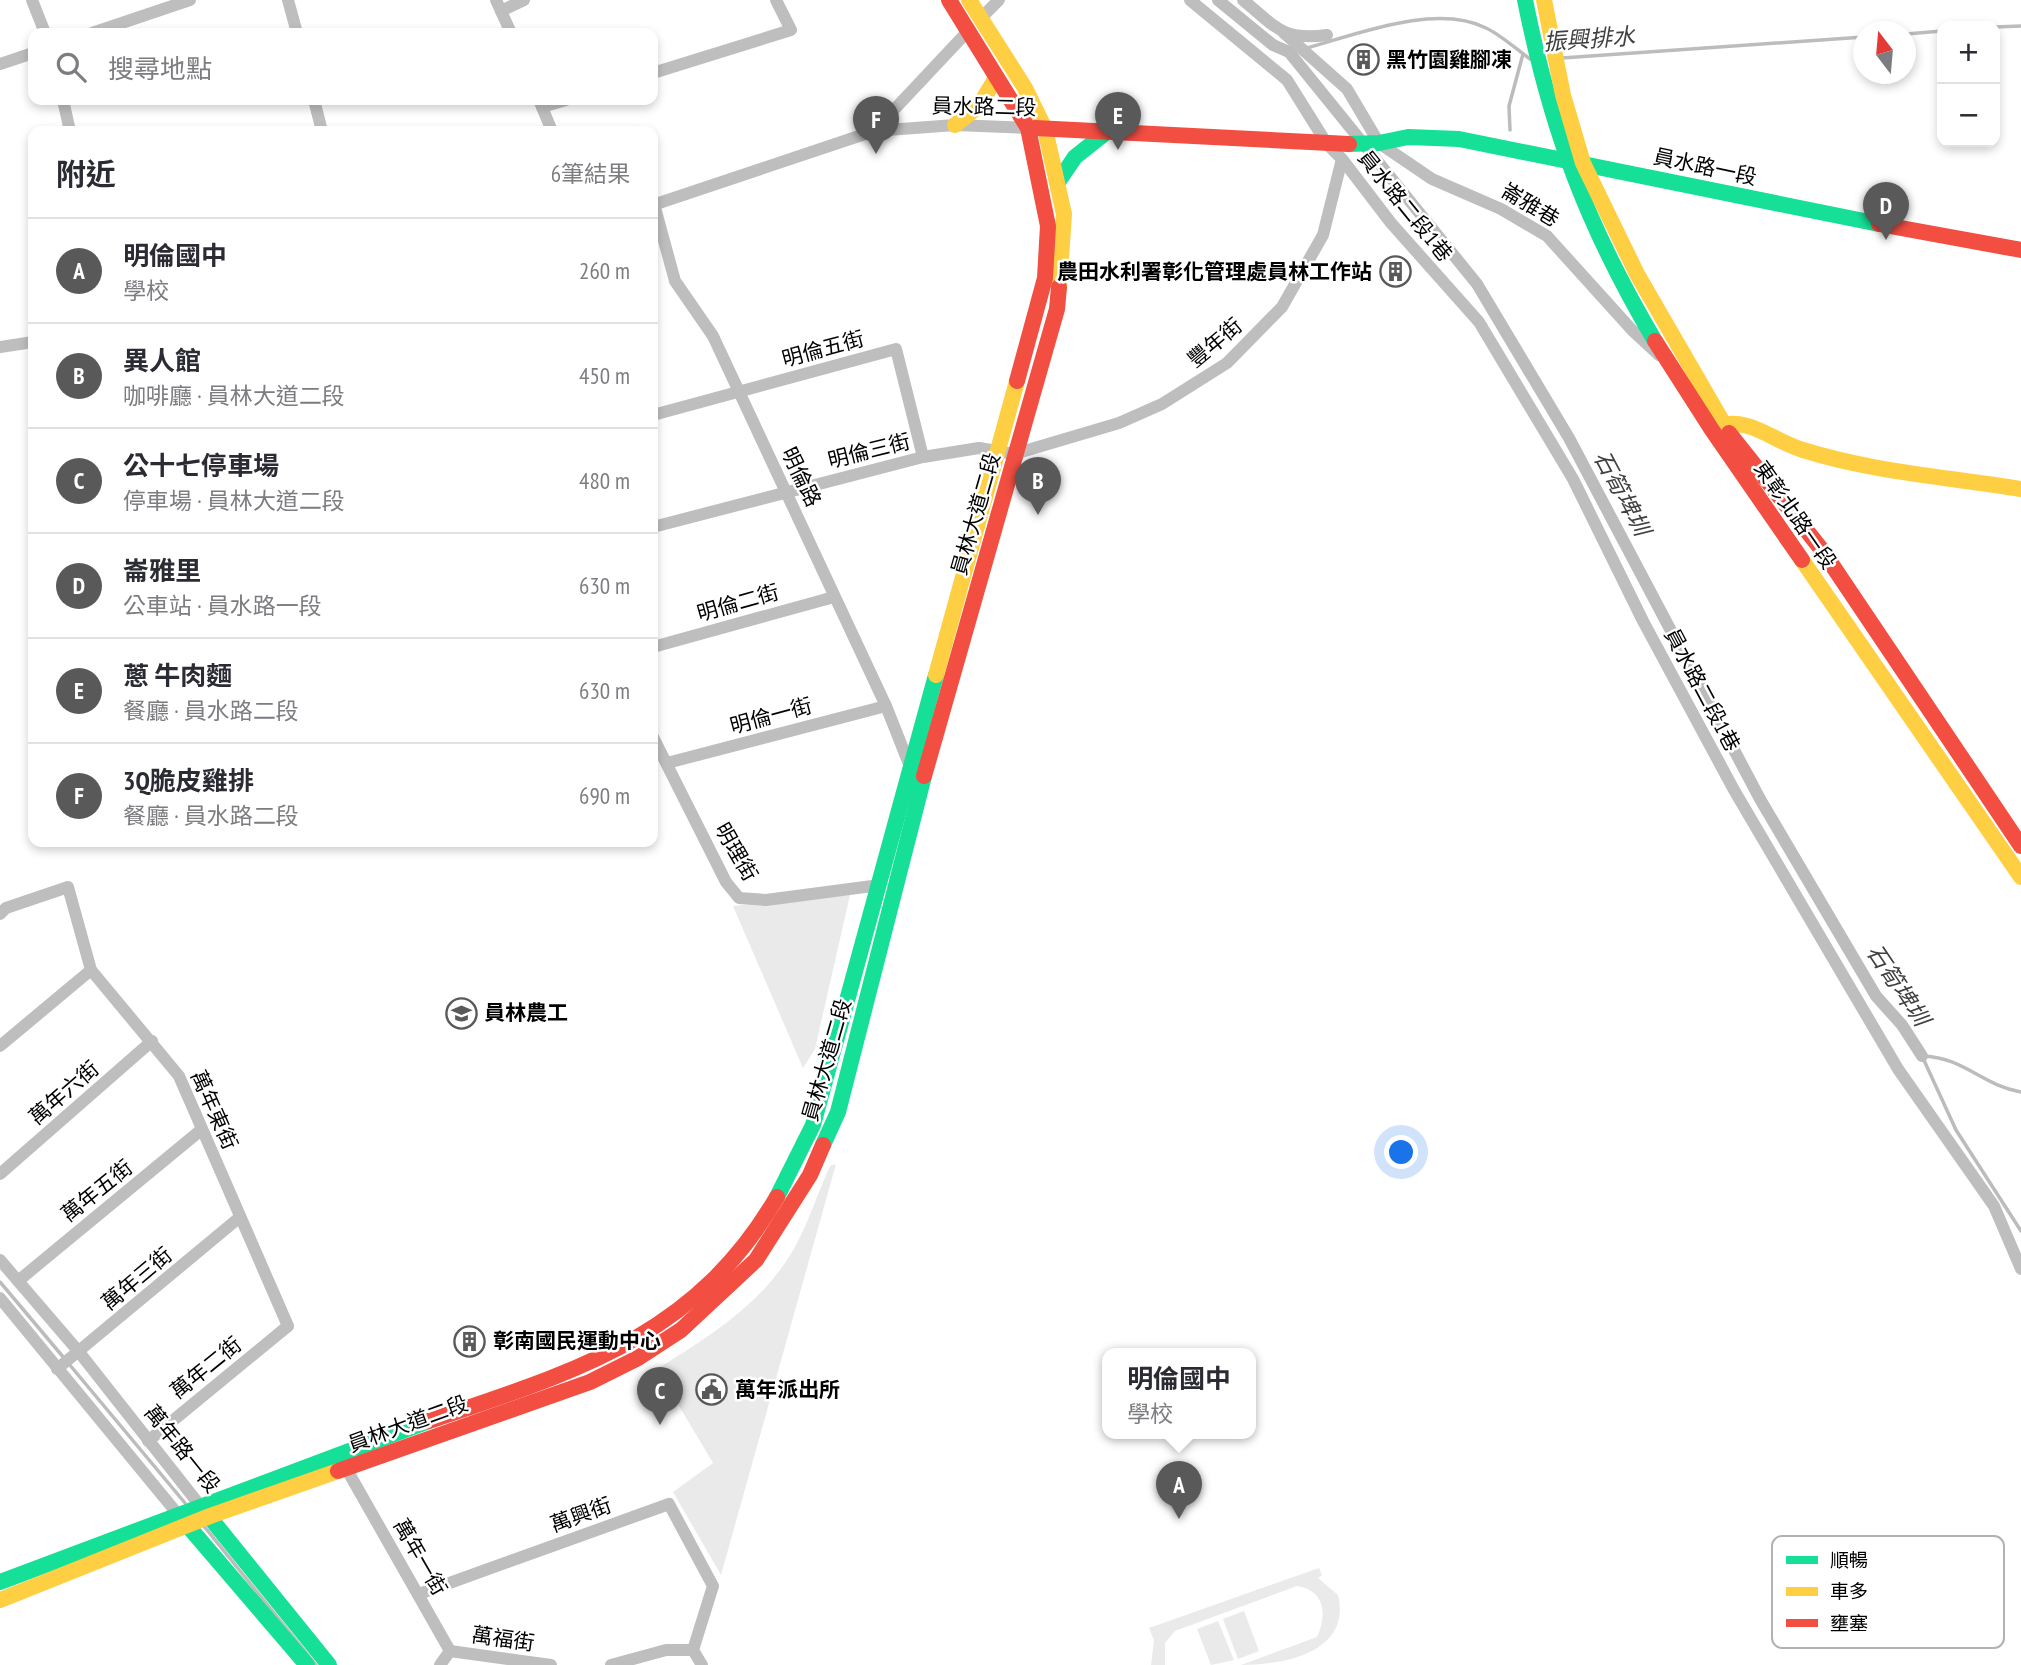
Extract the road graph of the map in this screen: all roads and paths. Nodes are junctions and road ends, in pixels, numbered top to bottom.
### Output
1 (32, 0) edge
2 (190, 0) edge
3 (288, 0) edge
4 (524, 0) edge
5 (776, 0) edge
6 (948, 0) edge
7 (969, 0) edge
8 (999, 0) edge
9 (1191, 0) edge
10 (1243, 0) edge
11 (1525, 0) edge
12 (1544, 0) edge
13 (499, 5) edge
14 (981, 18) junction
15 (43, 28) edge
16 (107, 28) edge
17 (295, 28) edge
18 (509, 28) edge
19 (968, 31) junction
20 (1284, 33) junction
21 (1327, 35) dead end
22 (28, 55) edge
23 (0, 64) edge
24 (658, 71) edge
25 (996, 78) junction
26 (64, 105) edge
27 (315, 105) edge
28 (540, 105) edge
29 (956, 125) junction
30 (69, 126) edge
31 (321, 126) edge
32 (550, 126) edge
33 (1028, 128) junction
34 (1045, 129) junction
35 (874, 131) junction
36 (1104, 134) junction
37 (1379, 143) junction
38 (1327, 144) junction
39 (1342, 159) junction
40 (1565, 160) junction
41 (1583, 163) junction
42 (1058, 182) junction
43 (658, 204) edge
44 (658, 219) edge
45 (2021, 250) edge
46 (28, 343) edge
47 (0, 347) edge
48 (1666, 362) junction
49 (737, 393) junction
50 (658, 414) edge
51 (1716, 427) junction
52 (1006, 452) junction
53 (923, 457) junction
54 (2021, 489) edge
55 (787, 491) junction
56 (658, 526) edge
57 (834, 597) junction
58 (658, 646) edge
59 (886, 706) junction
60 (658, 746) edge
61 (667, 763) junction
62 (911, 769) junction
63 (2021, 846) edge
64 (2021, 877) edge
65 (880, 886) junction
66 (0, 914) edge
67 (91, 970) junction
68 (152, 1041) junction
69 (0, 1046) edge
70 (201, 1130) junction
71 (0, 1174) edge
72 (240, 1217) junction
73 (0, 1260) edge
74 (2021, 1269) edge
75 (18, 1281) junction
76 (0, 1298) edge
77 (288, 1326) joint
78 (79, 1352) junction
79 (57, 1369) junction
80 (148, 1441) junction
81 (346, 1468) junction
82 (198, 1503) junction
83 (176, 1512) junction
84 (210, 1516) junction
85 (188, 1525) junction
86 (0, 1582) edge
87 (419, 1594) junction
88 (0, 1600) edge
89 (693, 1650) junction
90 (450, 1651) junction
91 (307, 1665) edge
92 (329, 1665) edge
93 (440, 1665) edge
94 (551, 1665) edge
95 (611, 1665) edge
96 (702, 1665) edge

1 - 15 street
2 - 16 street
3 - 17 street
4 - 13 street
5 - 24 street
6 - 19 street
7 - 14 street, 員林大道二段
8 - 14 street
9 - 38 street, 員水路二段1巷
10 - 20 street
11 - 40 street, 東彰北路一段
12 - 41 street, 東彰北路一段
13 - 18 street
14 - 34 street, 員林大道二段
19 - 25 street
19 - 35 street
20 - 21 street
20 - 37 street
22 - 23 street
25 - 29 street
25 - 33 street
26 - 30 street
27 - 31 street
28 - 32 street
29 - 33 street, 員水路二段
29 - 35 street, 員水路二段
33 - 34 street, 員水路二段
33 - 52 street, 員林大道二段
34 - 36 street, 員水路二段
34 - 42 street, 員林大道二段
35 - 43 street, 員水路二段
36 - 38 street, 員水路二段
36 - 42 street
37 - 38 street, 員水路二段
37 - 40 street, 員水路一段
37 - 48 street, 崙雅巷
38 - 39 street, 員水路二段1巷
39 - 52 street, 豐年街
39 - 74 street, 員水路二段1巷
40 - 41 street, 員水路一段
40 - 48 street, 東彰北路一段
41 - 45 street, 員水路一段
41 - 51 street, 東彰北路一段
42 - 52 street, 員林大道二段
44 - 49 street, 明倫路
46 - 47 street
48 - 51 street, 東彰北路一段
49 - 50 street, 明倫五街
49 - 53 street, 明倫五街
49 - 55 street, 明倫路
51 - 54 street
51 - 63 street, 東彰北路一段
51 - 64 street, 東彰北路一段
52 - 53 street, 明倫三街
52 - 62 street, 員林大道二段
52 - 81 street, 員林大道二段
53 - 55 street, 明倫三街
55 - 56 street, 明倫三街
55 - 57 street, 明倫路
57 - 58 street, 明倫二街
57 - 59 street, 明倫路
59 - 61 street, 明倫一街
59 - 62 street, 明倫路
60 - 61 street, 明理街
61 - 65 street, 明理街
62 - 65 street, 員林大道二段
65 - 82 street, 員林大道二段
66 - 67 street, 萬年東街
67 - 68 street, 萬年東街
67 - 69 street
68 - 70 street, 萬年東街
68 - 71 street, 萬年六街
70 - 72 street, 萬年東街
70 - 75 street, 萬年五街
72 - 77 street, 萬年東街
72 - 78 street, 萬年三街
73 - 75 street, 萬年路一段
75 - 78 street, 萬年路一段
76 - 79 street, 萬年路一段
77 - 80 street, 萬年二街
78 - 79 street, 萬年三街
78 - 80 street, 萬年路一段
79 - 83 street, 萬年路一段
80 - 82 street, 萬年路一段
81 - 84 street, 員林大道二段
81 - 87 street, 萬年一街
82 - 83 street, 員林大道二段
82 - 84 street, 萬年路一段
83 - 85 street, 萬年路一段
83 - 86 street, 員林大道二段
84 - 85 street, 員林大道二段
84 - 92 street, 萬年路一段
85 - 88 street, 員林大道二段
85 - 91 street, 萬年路一段
87 - 89 street, 萬興街
87 - 90 street, 萬年一街
89 - 95 street
89 - 96 street
90 - 93 street
90 - 94 street, 萬福街

